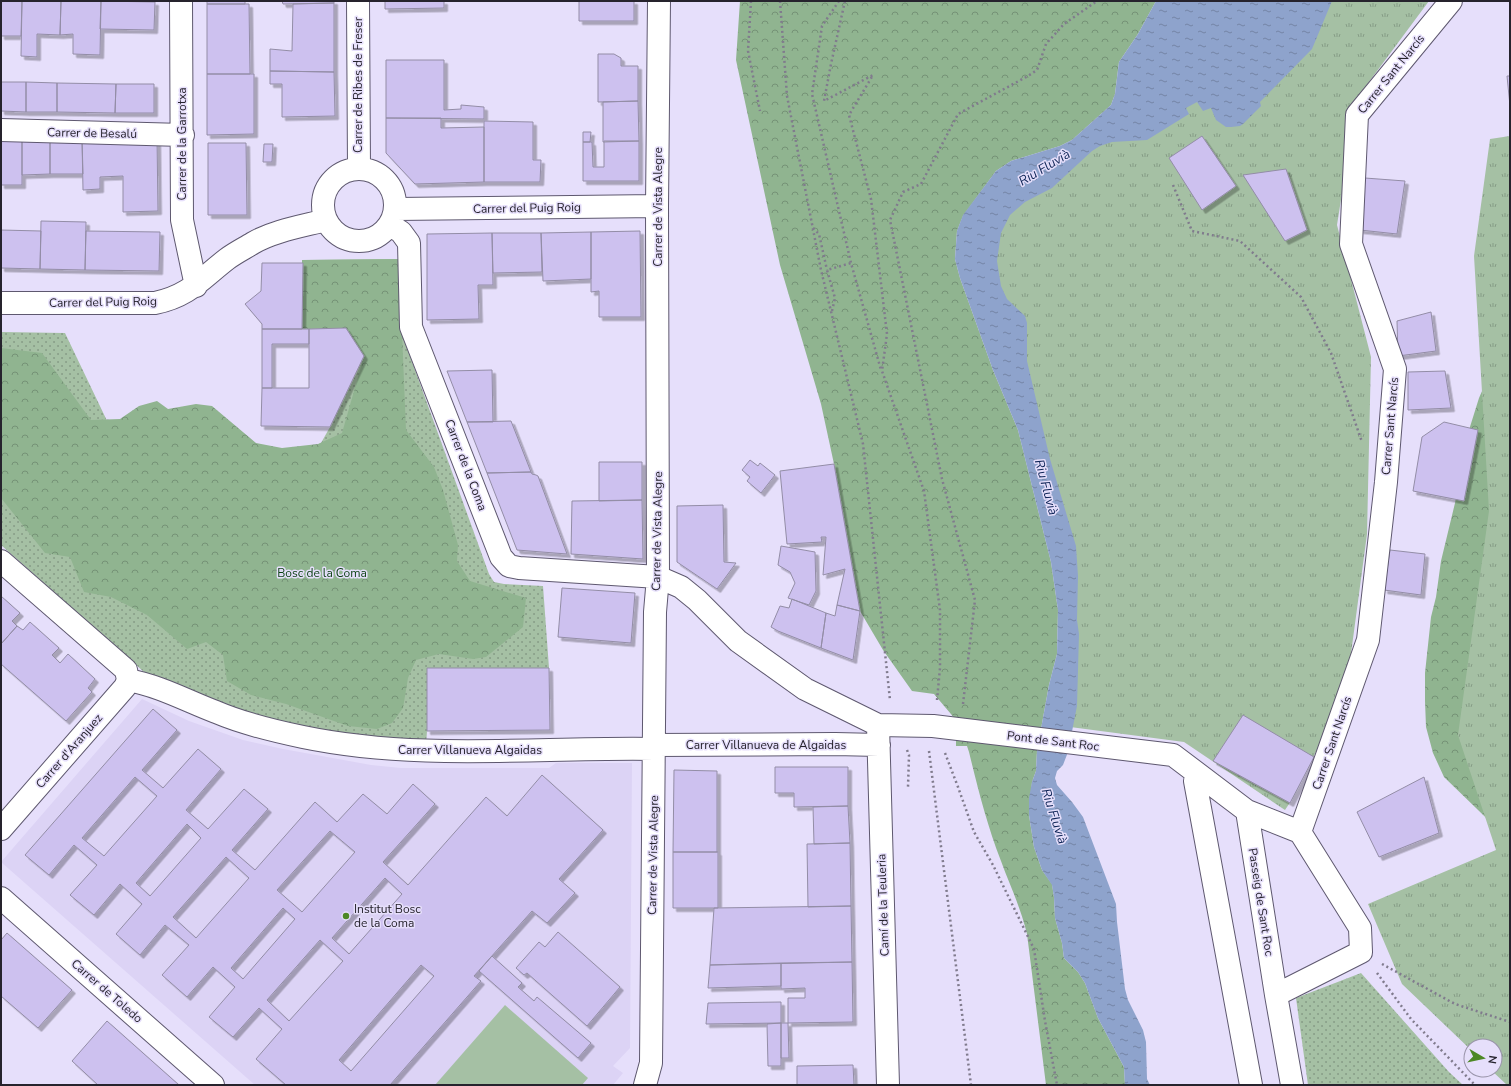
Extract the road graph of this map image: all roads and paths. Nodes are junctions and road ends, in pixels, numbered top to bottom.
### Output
1 (181, 1) edge
2 (358, 1) edge
3 (659, 1) edge
4 (751, 1) edge
5 (780, 1) edge
6 (839, 1) edge
7 (845, 1) edge
8 (1097, 1) edge
9 (1451, 1) edge
10 (760, 111) dead end
11 (1, 130) edge
12 (183, 135) junction
13 (359, 169) junction
14 (1173, 185) dead end
15 (657, 206) junction
16 (393, 217) junction
17 (326, 220) junction
18 (813, 228) junction
19 (851, 263) junction
20 (826, 270) junction
21 (196, 286) junction
22 (1, 303) edge
23 (832, 312) junction
24 (882, 371) junction
25 (1362, 443) dead end
26 (1, 560) edge
27 (658, 577) junction
28 (127, 675) junction
29 (890, 700) dead end
30 (937, 702) dead end
31 (963, 710) dead end
32 (933, 726) junction
33 (878, 735) junction
34 (654, 747) junction
35 (928, 748) dead end
36 (1195, 781) dead end
37 (1247, 811) junction
38 (1, 829) edge
39 (1300, 832) junction
40 (2, 900) edge
41 (1361, 952) junction
42 (1276, 995) junction
43 (1510, 1022) edge
44 (213, 1085) edge
45 (645, 1085) edge
46 (888, 1085) edge
47 (971, 1085) edge
48 (1057, 1085) edge
49 (1252, 1085) edge
50 (1292, 1085) edge

1 - 12 street, Carrer de la Garrotxa
2 - 13 street, Carrer de Ribes de Freser
3 - 15 street, Carrer de Vista Alegre
4 - 10 path
5 - 18 path
6 - 19 path
7 - 24 path
8 - 31 path
9 - 39 street, Carrer Sant Narcís
11 - 12 street, Carrer de Besalú
12 - 21 street, Carrer de la Garrotxa
13 - 16 street
13 - 17 street
14 - 25 path
15 - 16 street, Carrer del Puig Roig
15 - 27 street, Carrer de Vista Alegre
16 - 17 street
16 - 27 street, Carrer de la Coma
17 - 21 street, Carrer del Puig Roig
18 - 20 path
18 - 23 path
19 - 20 path
19 - 24 path
20 - 23 path
21 - 22 street, Carrer del Puig Roig
23 - 29 path
24 - 30 path
26 - 28 street
27 - 33 street
27 - 34 street, Carrer de Vista Alegre
28 - 34 street, Carrer Villanueva Algaidas
28 - 38 street, Carrer d'Aranjuez
32 - 33 street, Pont de Sant Roc
32 - 37 street, Pont de Sant Roc
32 - 48 path
33 - 34 street, Carrer Villanueva de Algaidas
33 - 46 street, Camí de la Teuleria
34 - 45 street, Carrer de Vista Alegre
35 - 47 path
36 - 49 street
37 - 39 street
37 - 42 street, Passeig de Sant Roc
39 - 41 street
40 - 44 street, Carrer de Toledo
41 - 42 street
41 - 43 path
42 - 50 street, Passeig de Sant Roc

